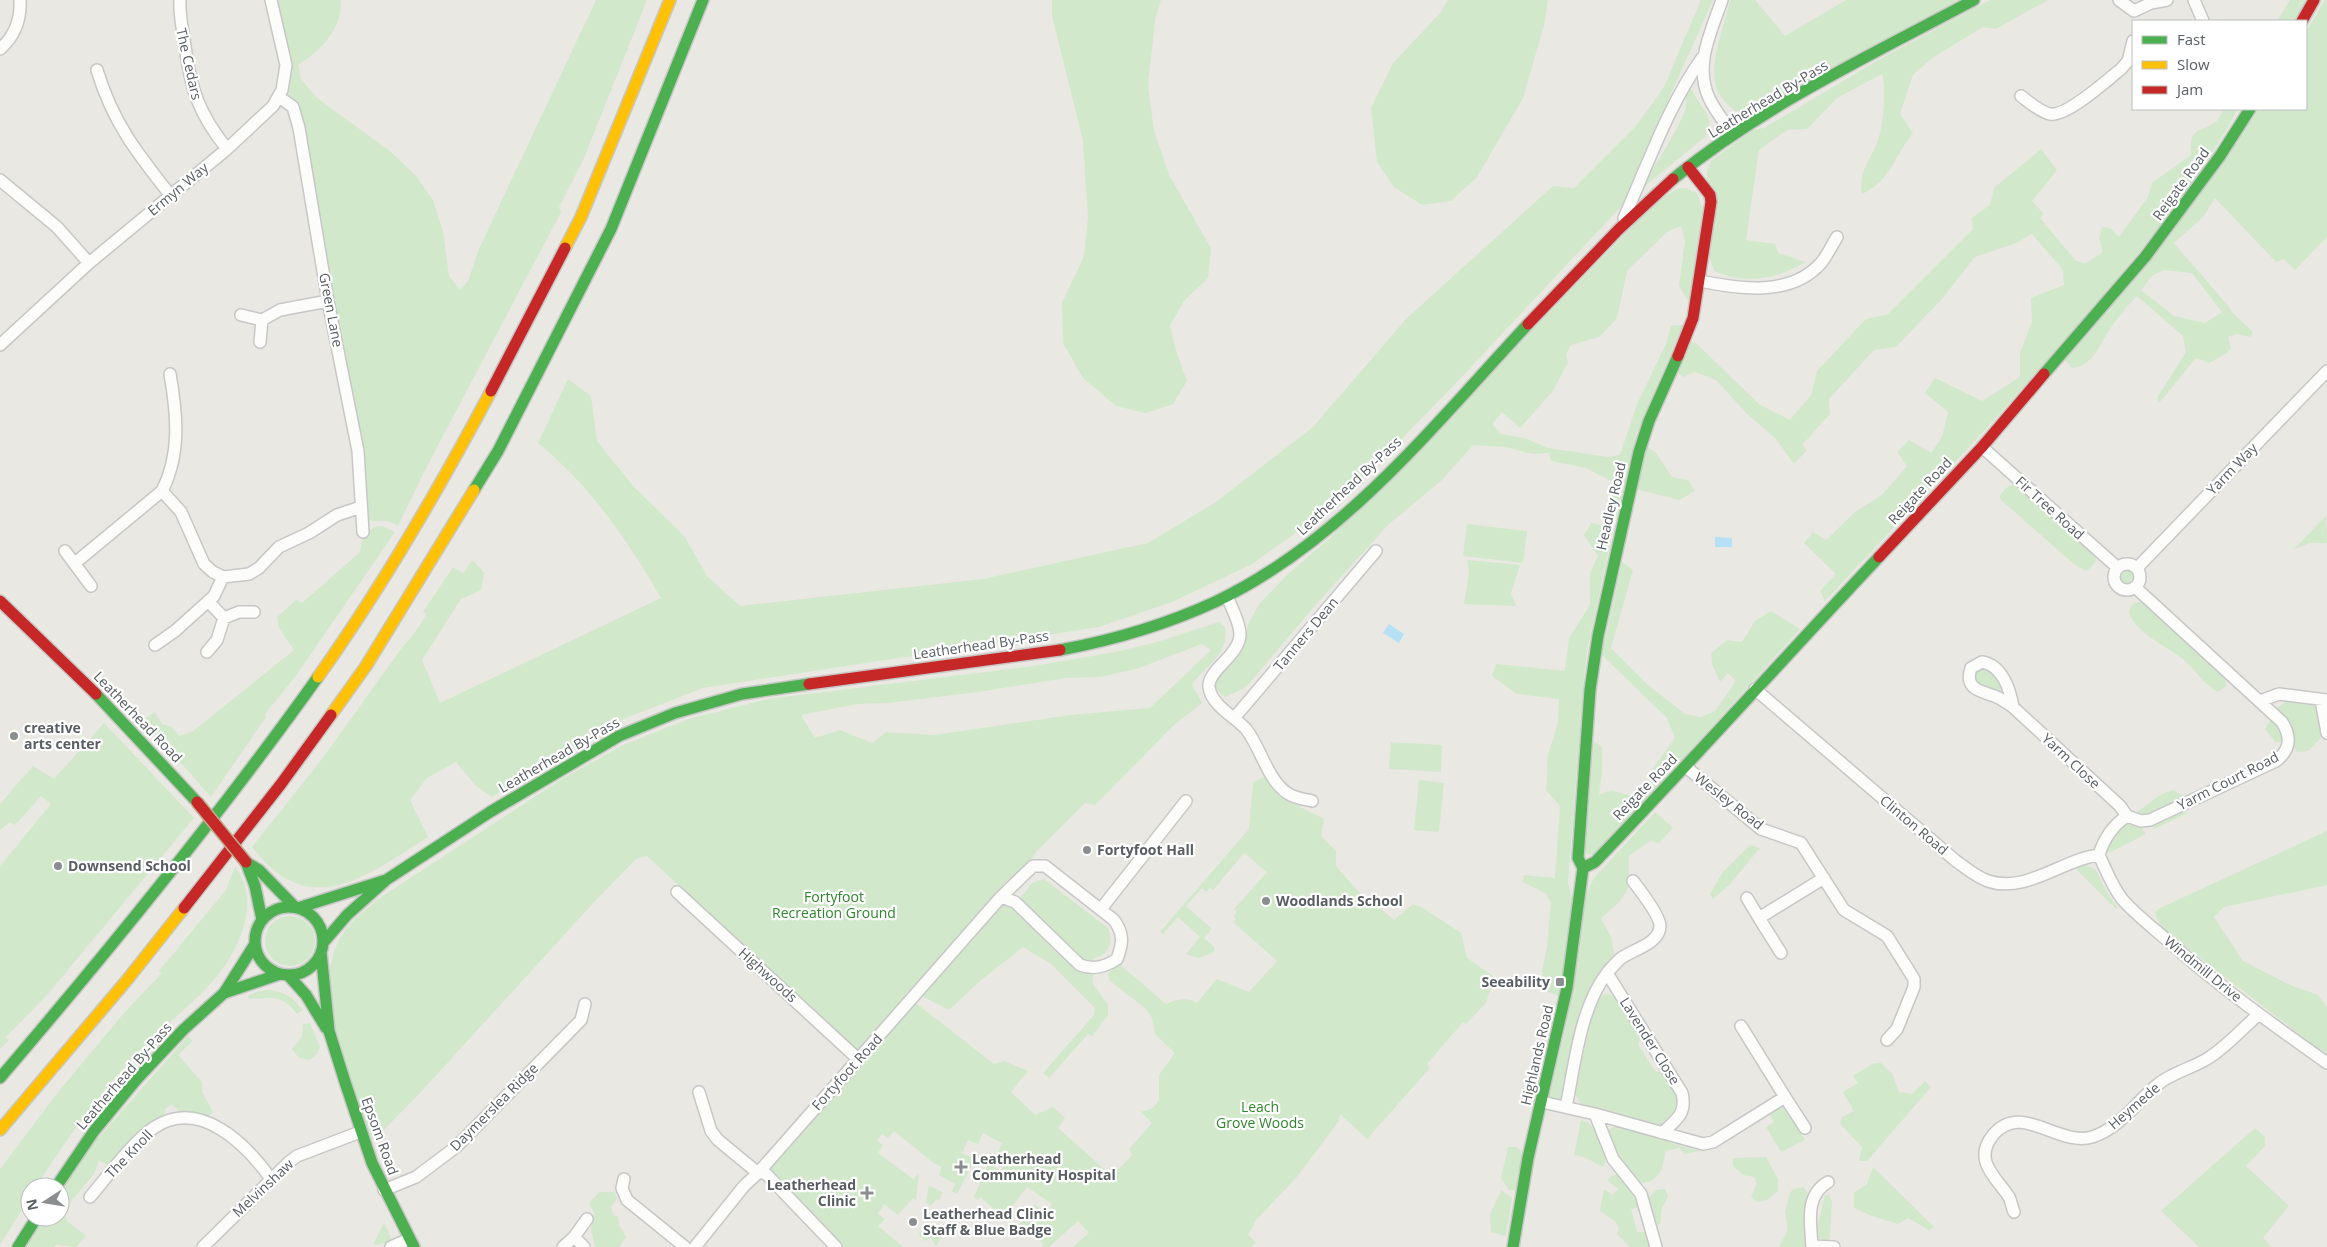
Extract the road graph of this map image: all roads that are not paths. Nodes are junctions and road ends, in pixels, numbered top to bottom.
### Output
1 (20, 0) edge
2 (180, 0) edge
3 (271, 0) edge
4 (670, 0) edge
5 (703, 0) edge
6 (1722, 0) edge
7 (1974, 0) edge
8 (2119, 0) edge
9 (2166, 0) edge
10 (2194, 0) edge
11 (2314, 0) edge
12 (2134, 16) edge
13 (2203, 20) edge
14 (2303, 20) edge
15 (2132, 45) edge
16 (0, 49) edge
17 (1702, 58) junction
18 (97, 70) dead end
19 (2021, 96) dead end
20 (279, 97) junction
21 (2249, 110) edge
22 (1733, 134) junction
23 (227, 149) junction
24 (1688, 167) junction
25 (0, 180) edge
26 (171, 196) junction
27 (1619, 229) junction
28 (1837, 237) dead end
29 (89, 263) junction
30 (1700, 281) junction
31 (328, 301) junction
32 (241, 315) dead end
33 (262, 320) junction
34 (260, 342) dead end
35 (0, 345) edge
36 (2327, 370) edge
37 (170, 374) dead end
38 (1982, 447) junction
39 (162, 492) junction
40 (361, 507) junction
41 (363, 532) dead end
42 (65, 551) dead end
43 (1376, 551) dead end
44 (75, 563) junction
45 (2118, 568) junction
46 (2137, 568) junction
47 (224, 577) junction
48 (92, 586) dead end
49 (2136, 588) junction
50 (1227, 597) junction
51 (0, 601) edge
52 (208, 601) junction
53 (254, 612) dead end
54 (224, 618) junction
55 (155, 645) dead end
56 (207, 652) dead end
57 (1755, 689) junction
58 (2324, 700) edge
59 (2260, 701) junction
60 (2013, 707) dead end
61 (1235, 717) junction
62 (2327, 733) edge
63 (1686, 767) junction
64 (1186, 801) dead end
65 (1312, 801) dead end
66 (2127, 816) junction
67 (2099, 855) junction
68 (246, 862) junction
69 (1582, 868) junction
70 (1824, 878) junction
71 (386, 880) junction
72 (1633, 880) dead end
73 (677, 892) dead end
74 (1001, 897) junction
75 (1747, 898) dead end
76 (297, 908) junction
77 (1101, 909) junction
78 (1759, 918) junction
79 (262, 920) junction
80 (255, 944) junction
81 (322, 948) junction
82 (1781, 953) dead end
83 (1607, 973) junction
84 (284, 974) junction
85 (224, 993) junction
86 (585, 1004) dead end
87 (2259, 1014) junction
88 (1741, 1026) dead end
89 (329, 1031) junction
90 (1887, 1040) dead end
91 (858, 1059) junction
92 (2327, 1063) edge
93 (0, 1078) edge
94 (699, 1092) dead end
95 (1785, 1097) junction
96 (1542, 1102) junction
97 (1566, 1107) junction
98 (1595, 1114) junction
99 (1805, 1128) dead end
100 (0, 1130) edge
101 (360, 1132) junction
102 (1662, 1133) junction
103 (758, 1173) junction
104 (63, 1177) edge
105 (271, 1179) junction
106 (624, 1179) dead end
107 (1828, 1182) dead end
108 (384, 1190) junction
109 (90, 1197) dead end
110 (2014, 1212) dead end
111 (587, 1219) dead end
112 (30, 1227) edge
113 (574, 1237) junction
114 (412, 1243) edge
115 (1812, 1246) edge
116 (18, 1247) edge
117 (203, 1247) edge
118 (391, 1247) edge
119 (563, 1247) edge
120 (584, 1247) edge
121 (685, 1247) edge
122 (695, 1247) edge
123 (836, 1247) edge
124 (1513, 1247) edge
125 (1656, 1247) edge
126 (1834, 1247) edge

1 - 16 street
2 - 23 street, The Cedars
3 - 20 street, Ermyn Way
4 - 93 main road
5 - 100 main road
6 - 17 street
7 - 22 main road, Leatherhead By-Pass
8 - 12 street
9 - 12 street
10 - 13 street
11 - 14 main road
15 - 19 street
17 - 22 street
17 - 27 street
18 - 26 street
20 - 23 street, Ermyn Way
20 - 31 street, Green Lane
21 - 38 main road, Reigate Road
22 - 24 main road, Leatherhead By-Pass
23 - 26 street, Ermyn Way
24 - 27 main road, Leatherhead By-Pass
24 - 30 main road, Headley Road
25 - 29 street
26 - 29 street, Ermyn Way
27 - 50 main road, Leatherhead By-Pass
28 - 30 street
29 - 35 street, Ermyn Way
30 - 69 main road, Headley Road
31 - 33 street
31 - 40 street, Green Lane
32 - 33 street
33 - 34 street
36 - 46 street, Yarm Way
37 - 39 street
38 - 45 street, Fir Tree Road
38 - 57 main road, Reigate Road
39 - 44 street
39 - 47 street
40 - 41 street, Green Lane
40 - 47 street
42 - 44 street
43 - 61 street, Tanners Dean
44 - 48 street
45 - 46 street
45 - 49 street
46 - 49 street
47 - 52 street
49 - 59 street
50 - 61 street
50 - 71 main road, Leatherhead By-Pass
51 - 68 main road, Leatherhead Road, bridge
52 - 54 street
52 - 55 street
53 - 54 street
54 - 56 street
57 - 63 main road, Reigate Road
57 - 67 street, Clinton Road
58 - 59 street
58 - 62 street
59 - 66 street, Yarm Court Road
60 - 66 street, Yarm Close
61 - 65 street
63 - 69 main road, Reigate Road
63 - 70 street, Wesley Road
64 - 77 street
66 - 67 street
67 - 87 street, Windmill Drive
68 - 76 main road, Leatherhead Road
68 - 79 main road, Leatherhead Road
69 - 96 main road, Highlands Road
70 - 78 street
70 - 90 street, Wesley Road
71 - 76 main road, Leatherhead By-Pass
71 - 81 main road, Leatherhead By-Pass
72 - 83 street
73 - 91 street, Highwoods
74 - 77 street, Fortyfoot Road
74 - 77 street, Fortyfoot Road
74 - 91 street, Fortyfoot Road
75 - 78 street
76 - 79 main road
76 - 81 main road
78 - 82 street
79 - 80 main road
80 - 84 main road
80 - 85 main road, Leatherhead By-Pass
81 - 84 main road
81 - 89 main road, Epsom Road
83 - 97 street
83 - 102 street, Lavender Close
84 - 85 main road, Leatherhead By-Pass
84 - 89 main road, Epsom Road
85 - 104 main road, Leatherhead By-Pass
86 - 108 street, Daymerslea Ridge
87 - 92 street, Windmill Drive
87 - 110 street, Heymede
88 - 95 street
89 - 101 main road, Epsom Road
91 - 103 street, Fortyfoot Road
94 - 103 street
95 - 99 street
95 - 102 street
96 - 97 street
96 - 124 main road, Highlands Road
97 - 98 street
98 - 102 street
98 - 125 street
101 - 105 street, Melvinshaw
101 - 108 main road, Epsom Road
103 - 122 street, Fortyfoot Road
103 - 123 street
105 - 109 street, The Knoll
105 - 117 street, Melvinshaw
106 - 121 street
107 - 115 street
108 - 114 main road, Epsom Road
111 - 113 street
112 - 116 main road
113 - 119 street
113 - 120 street
114 - 118 street
115 - 126 street

